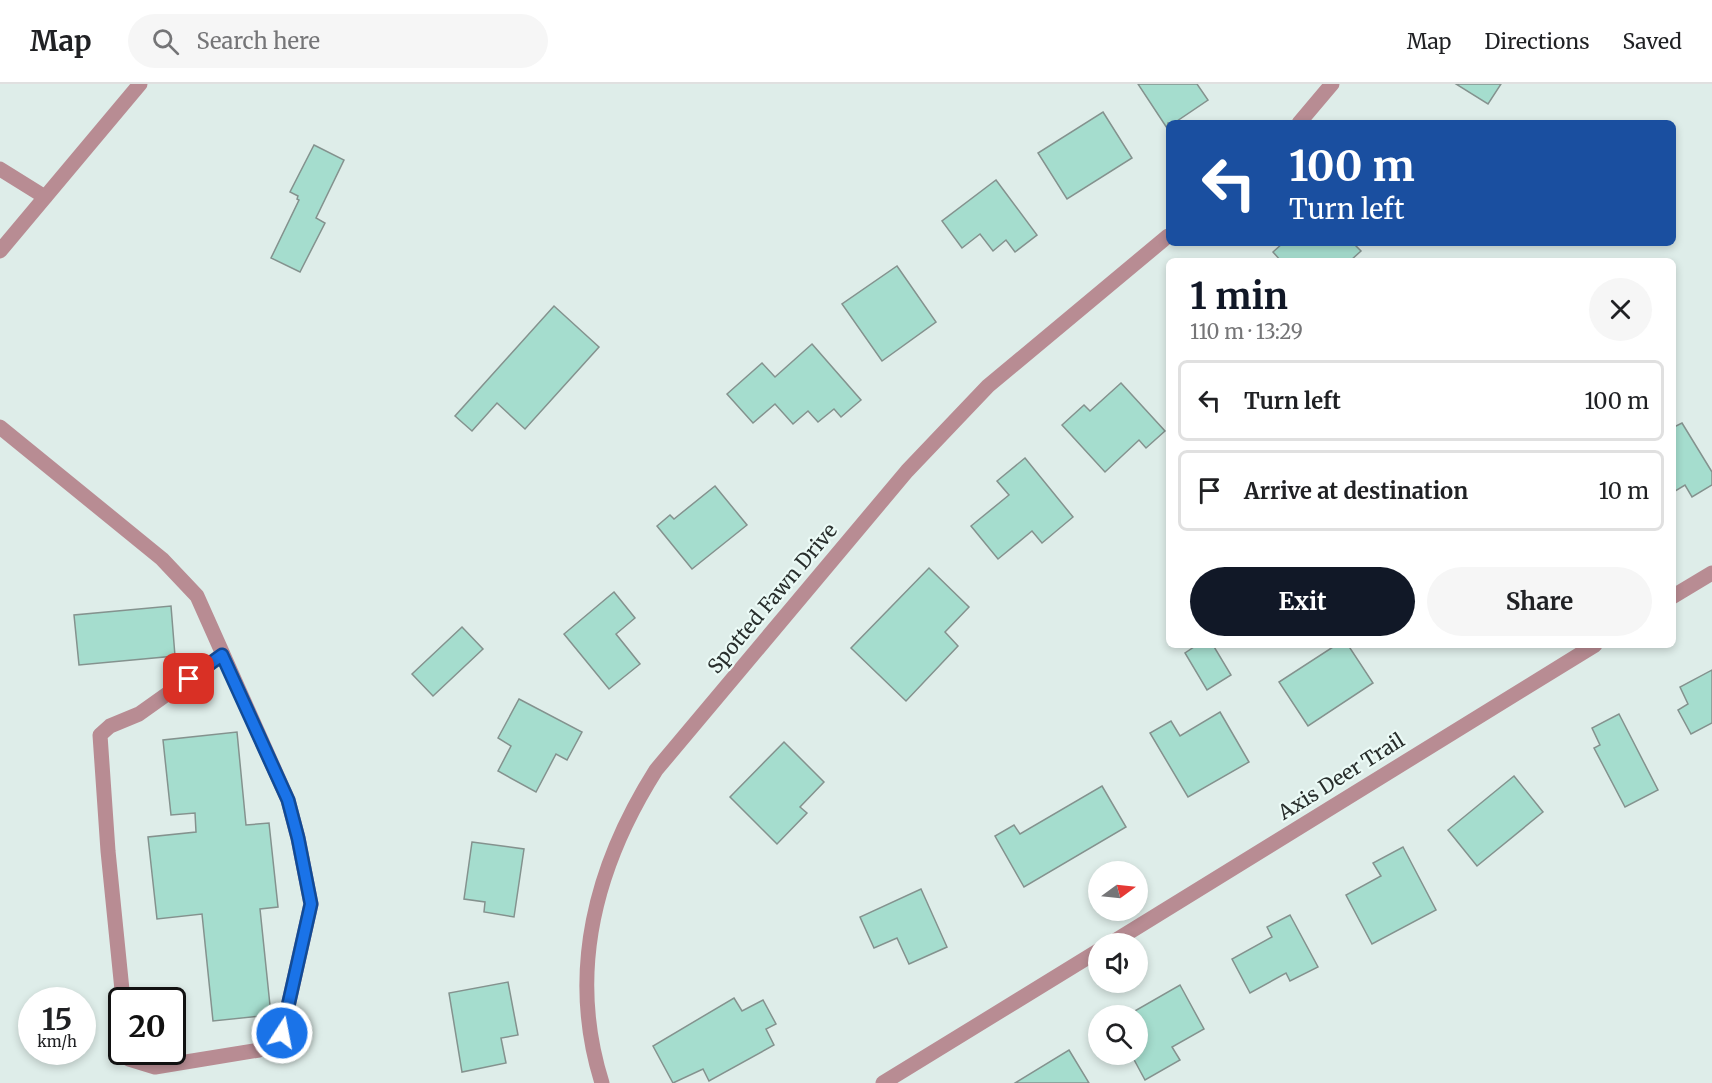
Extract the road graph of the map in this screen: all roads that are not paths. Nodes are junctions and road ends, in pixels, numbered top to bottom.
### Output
1 (140, 84) edge
2 (1332, 84) edge
3 (1302, 120) edge
4 (0, 169) edge
5 (45, 197) junction
6 (1166, 238) edge
7 (0, 251) edge
8 (0, 427) edge
9 (1712, 573) edge
10 (1676, 595) edge
11 (1589, 648) edge
12 (222, 655) junction
13 (1128, 933) edge
14 (1088, 957) edge
15 (122, 987) edge
16 (186, 1062) edge
17 (148, 1065) edge
18 (167, 1065) edge
19 (602, 1083) edge
20 (883, 1083) edge

1 - 5 street
2 - 3 street
4 - 5 street
5 - 7 street
6 - 19 street, Spotted Fawn Drive
8 - 12 street
9 - 10 street
11 - 13 street, Axis Deer Trail
12 - 15 street
12 - 16 street
14 - 20 street
17 - 18 street

